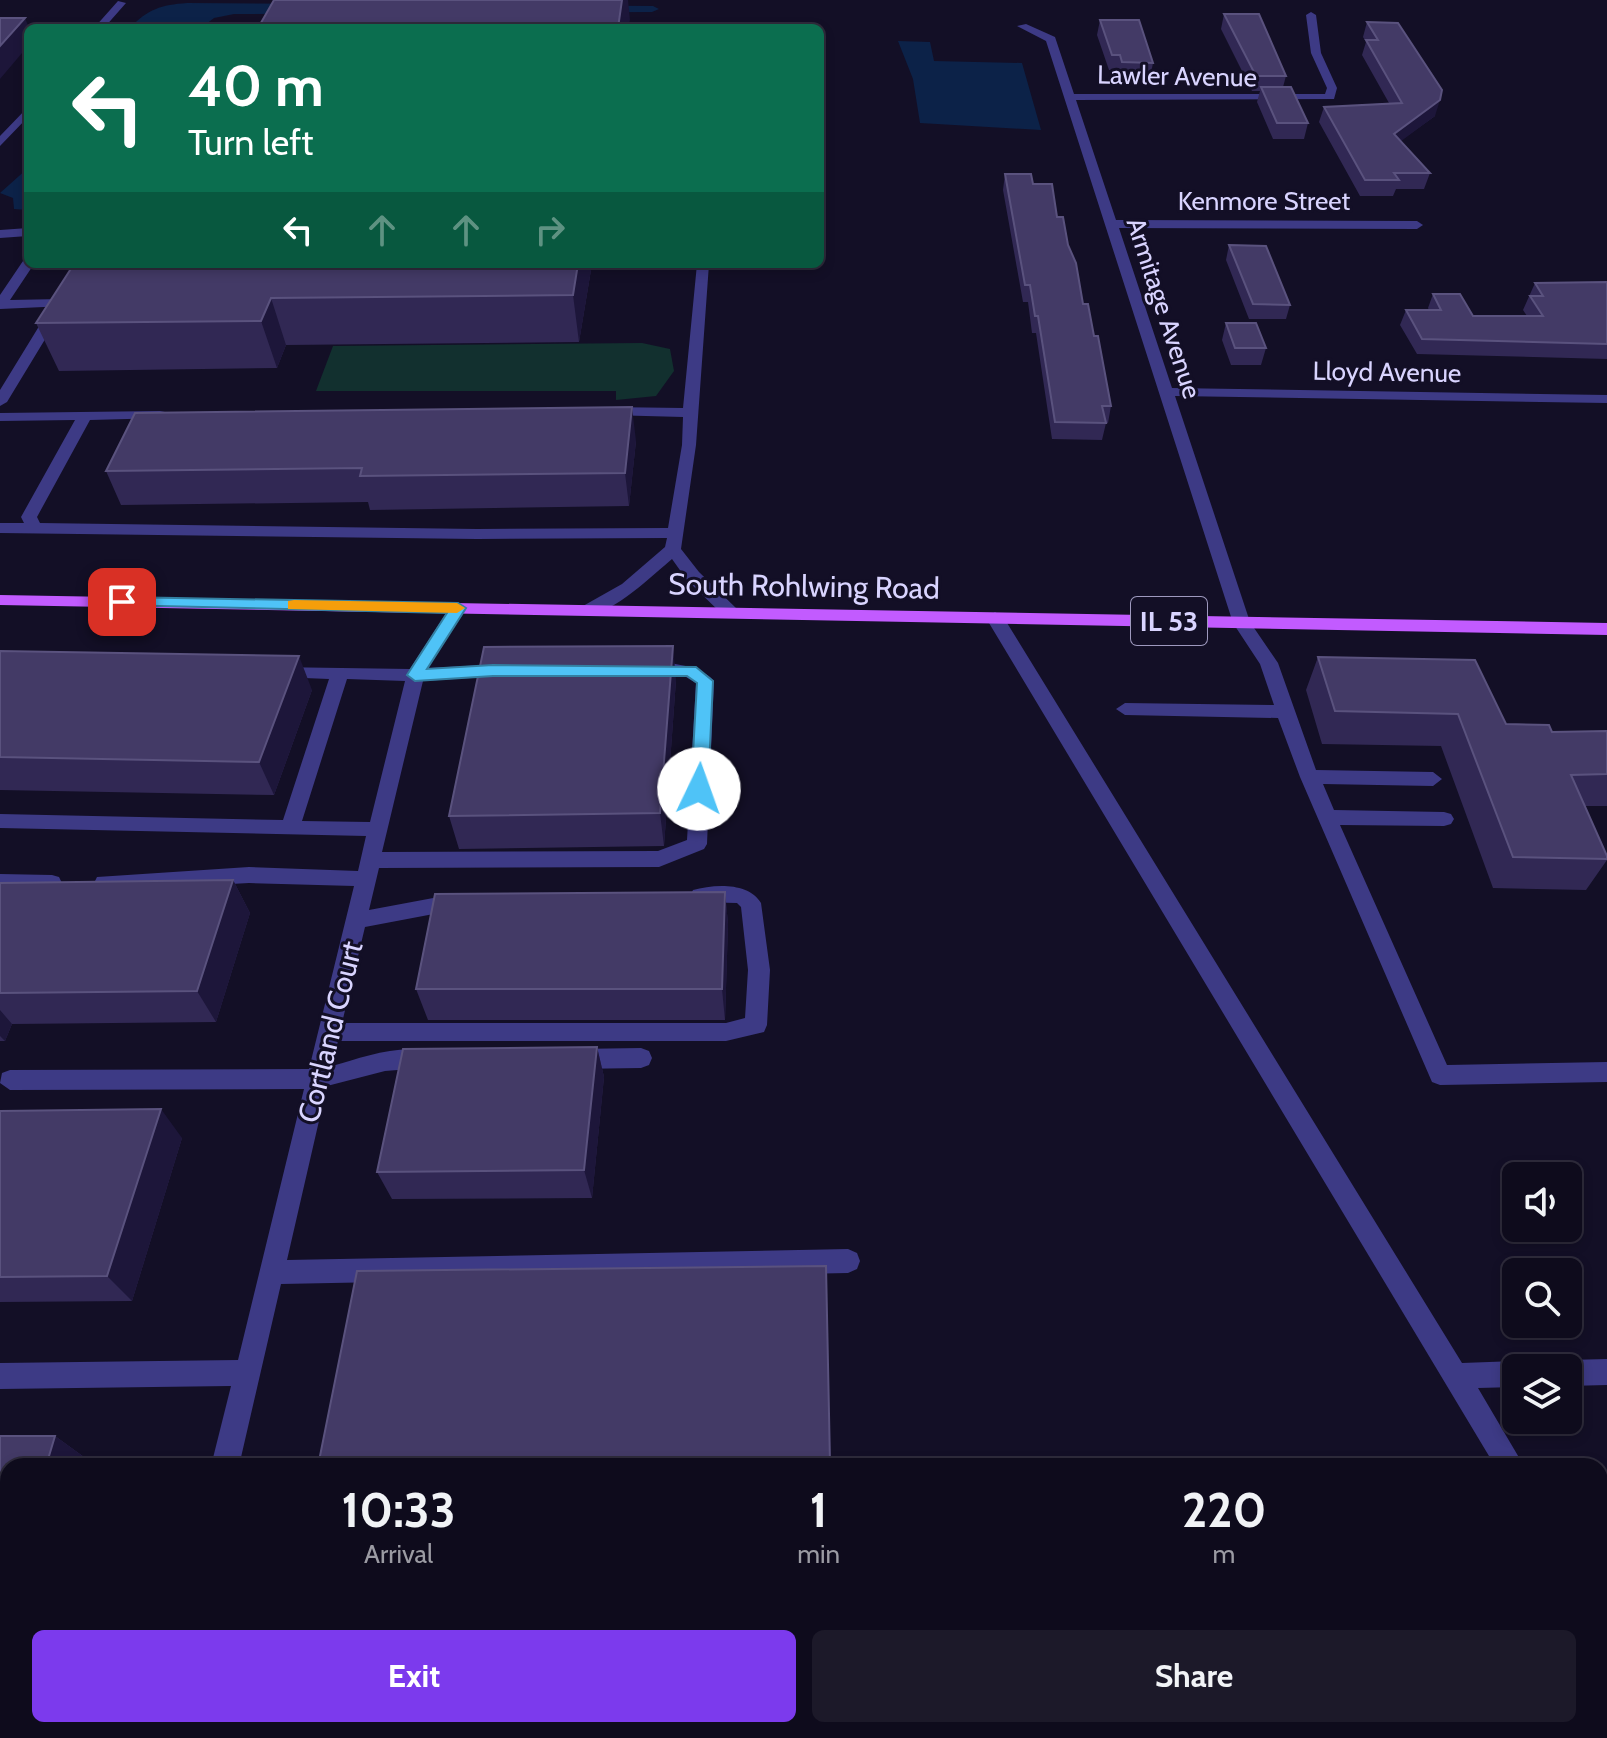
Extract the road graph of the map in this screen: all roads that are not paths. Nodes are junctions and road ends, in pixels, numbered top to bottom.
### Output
1 (121, 3) dead end
2 (1311, 15) dead end
3 (103, 24) edge
4 (1022, 26) dead end
5 (1071, 97) junction
6 (24, 115) edge
7 (0, 125) edge
8 (16, 125) junction
9 (0, 143) edge
10 (1110, 224) junction
11 (1417, 225) dead end
12 (24, 232) edge
13 (0, 234) edge
14 (25, 268) edge
15 (703, 268) edge
16 (68, 290) edge
17 (61, 303) junction
18 (0, 304) edge
19 (7, 379) edge
20 (1167, 392) junction
21 (1607, 399) edge
22 (0, 402) edge
23 (596, 411) edge
24 (690, 413) junction
25 (175, 415) edge
26 (85, 416) junction
27 (0, 417) edge
28 (0, 528) edge
29 (35, 528) junction
30 (674, 541) junction
31 (0, 600) edge
32 (458, 608) junction
33 (589, 610) junction
34 (731, 613) junction
35 (995, 618) junction
36 (1242, 623) junction
37 (1607, 629) edge
38 (263, 670) edge
39 (524, 670) edge
40 (629, 671) edge
41 (340, 672) junction
42 (415, 675) junction
43 (1125, 709) dead end
44 (1285, 712) junction
45 (1309, 777) junction
46 (1433, 779) dead end
47 (1327, 817) junction
48 (1444, 819) dead end
49 (0, 821) edge
50 (290, 828) junction
51 (378, 829) junction
52 (370, 869) junction
53 (0, 882) edge
54 (681, 897) edge
55 (488, 900) edge
56 (358, 920) junction
57 (331, 1032) junction
58 (641, 1058) dead end
59 (545, 1059) edge
60 (449, 1060) edge
61 (1607, 1072) edge
62 (319, 1079) junction
63 (10, 1080) dead end
64 (848, 1261) dead end
65 (271, 1272) junction
66 (1607, 1372) edge
67 (247, 1373) junction
68 (1582, 1373) edge
69 (1502, 1374) edge
70 (0, 1376) edge
71 (1456, 1376) junction
72 (227, 1458) edge
73 (1505, 1458) edge

1 - 3 street
2 - 5 street, Lawler Avenue
4 - 5 street, Armitage Avenue
5 - 10 street, Armitage Avenue
6 - 8 street
7 - 8 street
8 - 9 street
10 - 11 street, Kenmore Street
10 - 20 street, Armitage Avenue
12 - 13 street
14 - 18 street
15 - 24 street
16 - 17 street
17 - 18 street
17 - 19 street
19 - 22 street
20 - 21 street, Lloyd Avenue
20 - 36 street, Armitage Avenue
23 - 24 street
24 - 30 street
25 - 26 street
26 - 27 street
26 - 29 street
28 - 29 street
29 - 30 street
30 - 33 street
30 - 34 street
31 - 32 main road, South Rohlwing Road / IL 53
32 - 33 main road, South Rohlwing Road / IL 53
32 - 42 street, Cortland Court
33 - 34 main road, South Rohlwing Road / IL 53
34 - 35 main road, South Rohlwing Road / IL 53
35 - 36 main road, South Rohlwing Road / IL 53
35 - 71 street
36 - 37 main road, South Rohlwing Road / IL 53
36 - 44 street, Armitage Avenue
38 - 41 street
39 - 42 street
40 - 52 street
41 - 42 street
41 - 50 street
42 - 51 street, Cortland Court
43 - 44 street
44 - 45 street, Armitage Avenue
45 - 46 street
45 - 47 street, Armitage Avenue
47 - 48 street
47 - 61 street, Armitage Avenue
49 - 50 street
50 - 51 street
51 - 52 street, Cortland Court
52 - 53 street
52 - 56 street, Cortland Court
54 - 57 street
55 - 56 street
56 - 57 street, Cortland Court
57 - 62 street, Cortland Court
58 - 59 street
60 - 62 street
62 - 63 street
62 - 65 street, Cortland Court
64 - 65 street
65 - 67 street, Cortland Court
66 - 68 street
67 - 70 street
67 - 72 street, Cortland Court
69 - 71 street
71 - 73 street

